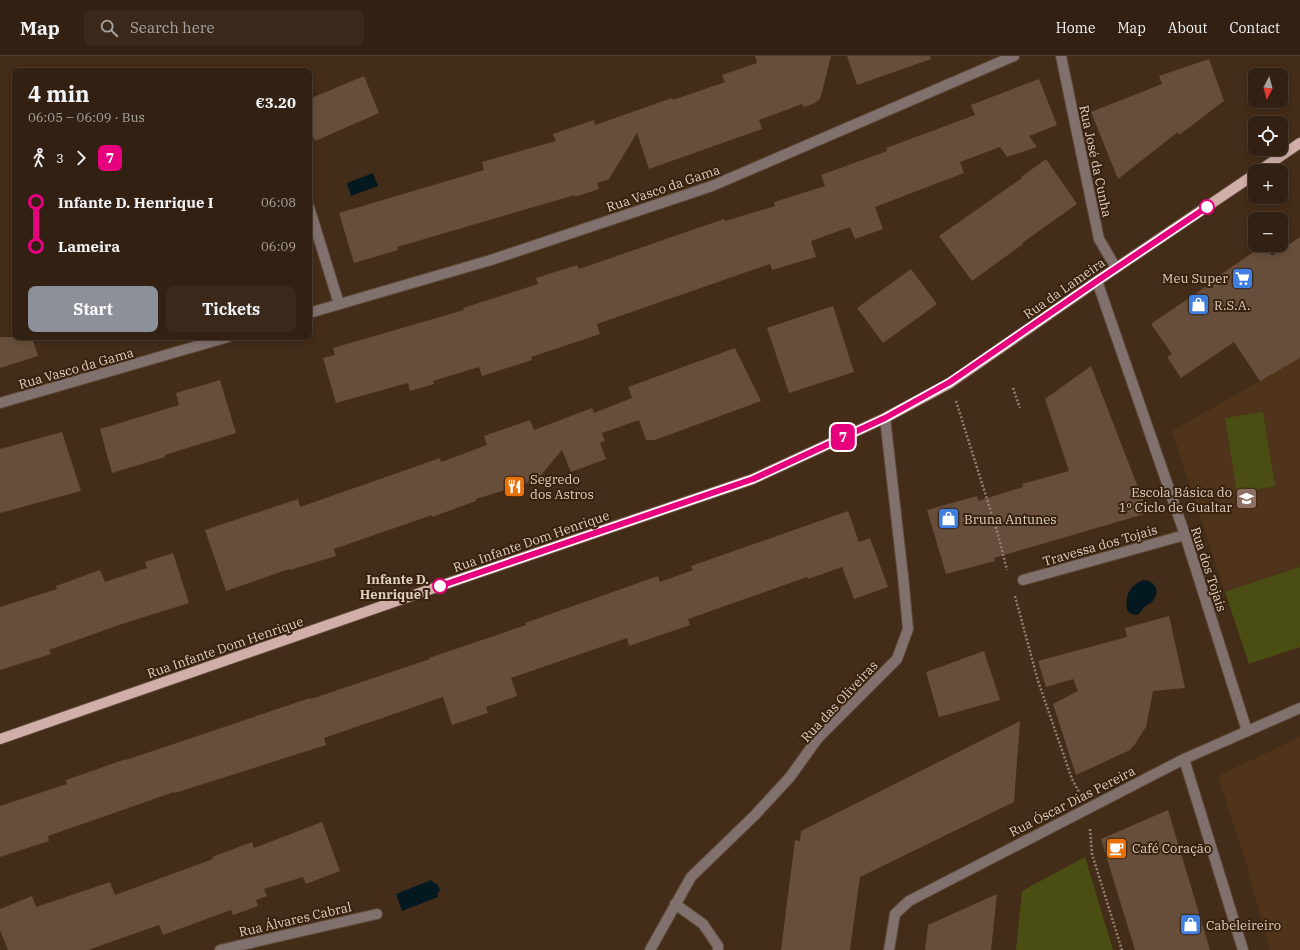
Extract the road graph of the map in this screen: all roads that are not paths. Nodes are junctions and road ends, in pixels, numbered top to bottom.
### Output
1 (1014, 56) edge
2 (1061, 56) edge
3 (1300, 143) edge
4 (1269, 164) edge
5 (1248, 179) edge
6 (312, 216) edge
7 (1116, 268) junction
8 (1097, 281) junction
9 (340, 304) junction
10 (312, 312) edge
11 (218, 340) edge
12 (0, 404) edge
13 (885, 418) junction
14 (1185, 535) junction
15 (1022, 580) dead end
16 (1300, 708) edge
17 (1247, 731) junction
18 (0, 739) edge
19 (1184, 759) junction
20 (675, 904) junction
21 (377, 914) dead end
22 (220, 950) edge
23 (650, 950) edge
24 (718, 950) edge
25 (889, 950) edge
26 (1242, 950) edge

1 - 9 street, Rua Vasco da Gama
2 - 7 street, Rua José da Cunha
3 - 4 main road
5 - 7 main road, Rua da Lameira
6 - 9 street
7 - 8 main road, Rua da Lameira
8 - 13 main road, Rua da Lameira
8 - 14 street, Rua dos Tojais
9 - 10 street, Rua Vasco da Gama
11 - 12 street, Rua Vasco da Gama
13 - 18 main road, Rua Infante Dom Henrique
13 - 20 street, Rua das Oliveiras
14 - 15 street, Travessa dos Tojais
14 - 17 street, Rua dos Tojais
16 - 17 street, Rua Óscar Dias Pereira
17 - 19 street, Rua Óscar Dias Pereira
19 - 25 street, Rua Óscar Dias Pereira
19 - 26 street
20 - 23 street, Rua das Oliveiras
20 - 24 street
21 - 22 street, Rua Álvares Cabral

